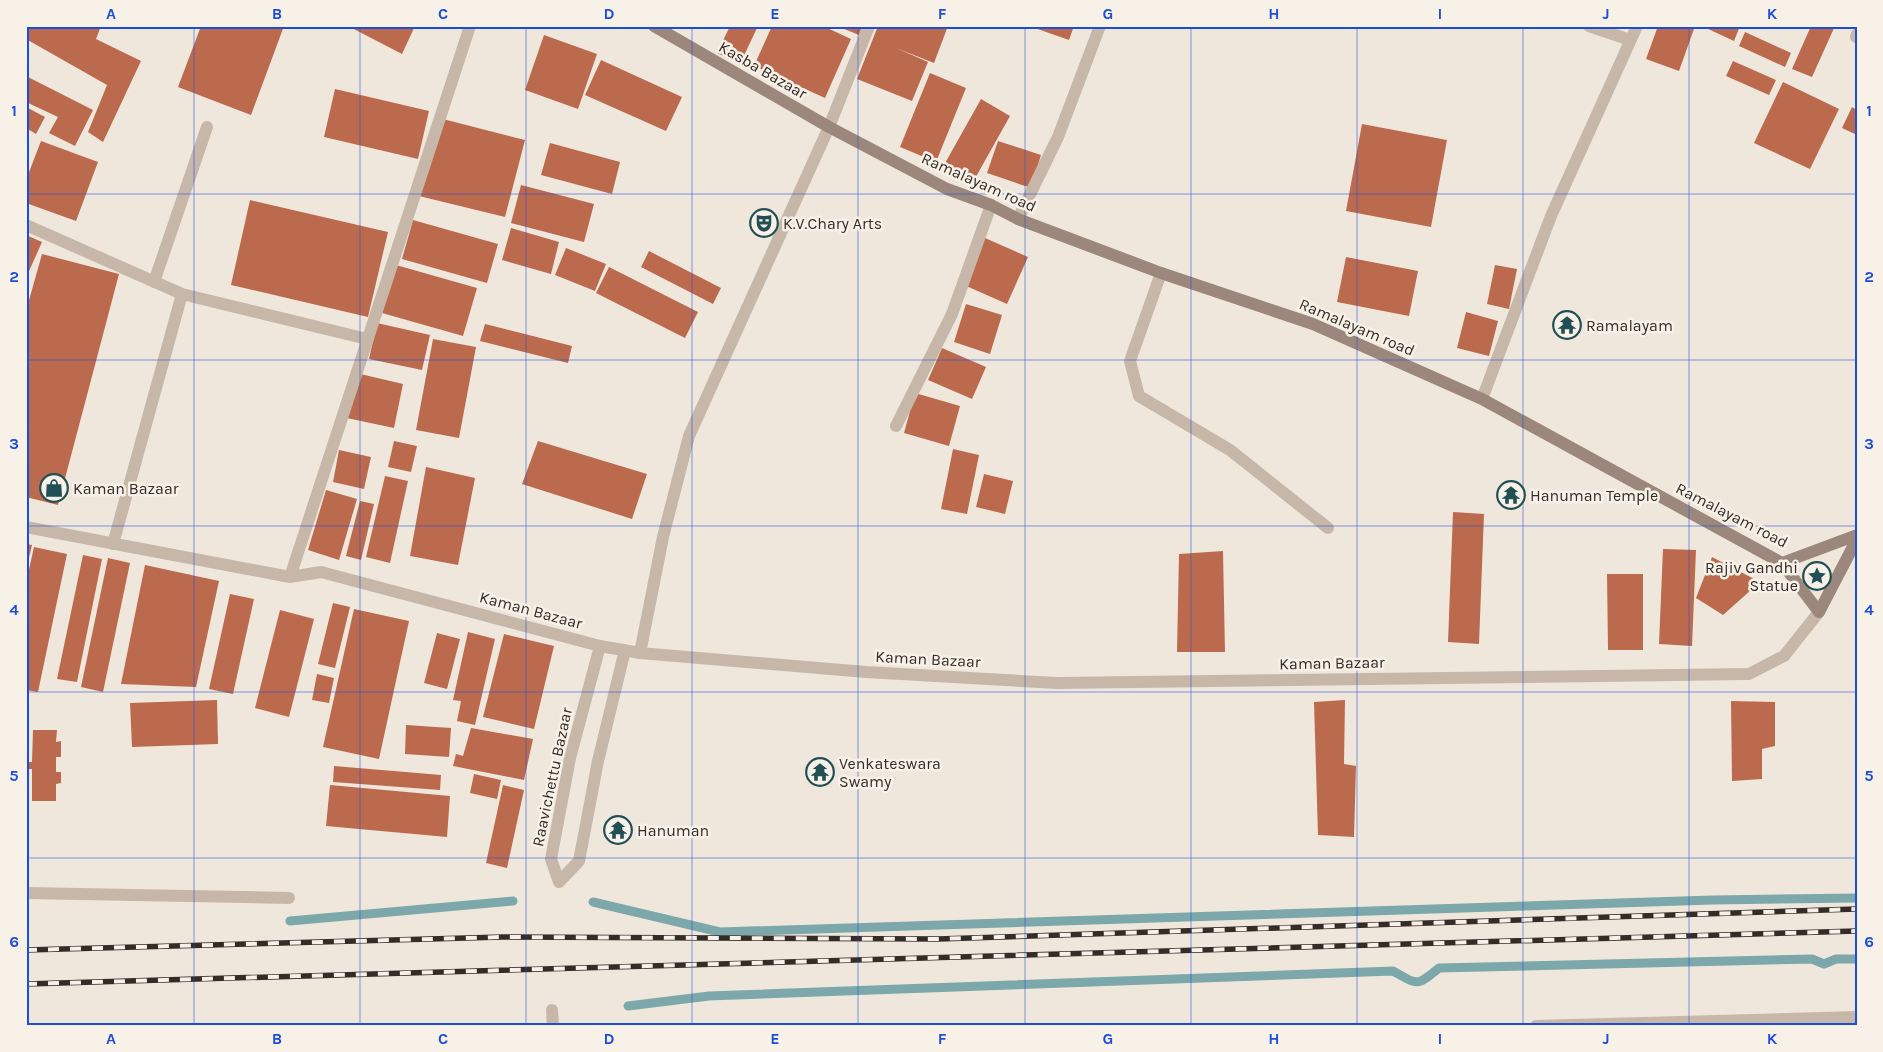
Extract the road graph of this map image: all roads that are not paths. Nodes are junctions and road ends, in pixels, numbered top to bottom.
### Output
1 (470, 26) edge
2 (654, 26) edge
3 (868, 26) edge
4 (1100, 26) edge
5 (1590, 26) edge
6 (1637, 26) edge
7 (1630, 40) junction
8 (207, 127) dead end
9 (829, 127) junction
10 (991, 205) junction
11 (1018, 219) junction
12 (26, 224) edge
13 (1161, 273) junction
14 (154, 282) junction
15 (182, 294) junction
16 (368, 340) junction
17 (1482, 399) junction
18 (896, 426) dead end
19 (26, 527) edge
20 (1328, 528) dead end
21 (1857, 534) edge
22 (1857, 539) edge
23 (113, 544) junction
24 (1782, 563) junction
25 (290, 577) junction
26 (1819, 612) junction
27 (600, 646) junction
28 (625, 650) junction
29 (640, 653) junction
30 (26, 893) edge
31 (289, 898) dead end
32 (552, 1010) dead end
33 (1857, 1017) edge
34 (1691, 1024) edge
35 (552, 1026) edge
36 (1536, 1026) edge

1 - 16 street
2 - 9 street, Kasba Bazaar
3 - 9 street
4 - 11 street
5 - 7 street
6 - 7 street
7 - 17 street
8 - 14 street
9 - 10 street, Ramalayam road
9 - 29 street
10 - 11 street, Ramalayam road
10 - 18 street
11 - 13 street, Ramalayam road
12 - 14 street
13 - 17 street, Ramalayam road
13 - 20 street
14 - 15 street
15 - 16 street
15 - 23 street
16 - 25 street
17 - 24 street, Ramalayam road
19 - 23 street, Kaman Bazaar
21 - 24 street, Ramalayam road
22 - 26 street
23 - 25 street, Kaman Bazaar
24 - 26 street
25 - 27 street, Kaman Bazaar
26 - 29 street, Kaman Bazaar
27 - 28 street, Kaman Bazaar
27 - 28 street, Raavichettu Bazaar
28 - 29 street, Kaman Bazaar
30 - 31 street
32 - 35 street
33 - 34 street
34 - 36 street

